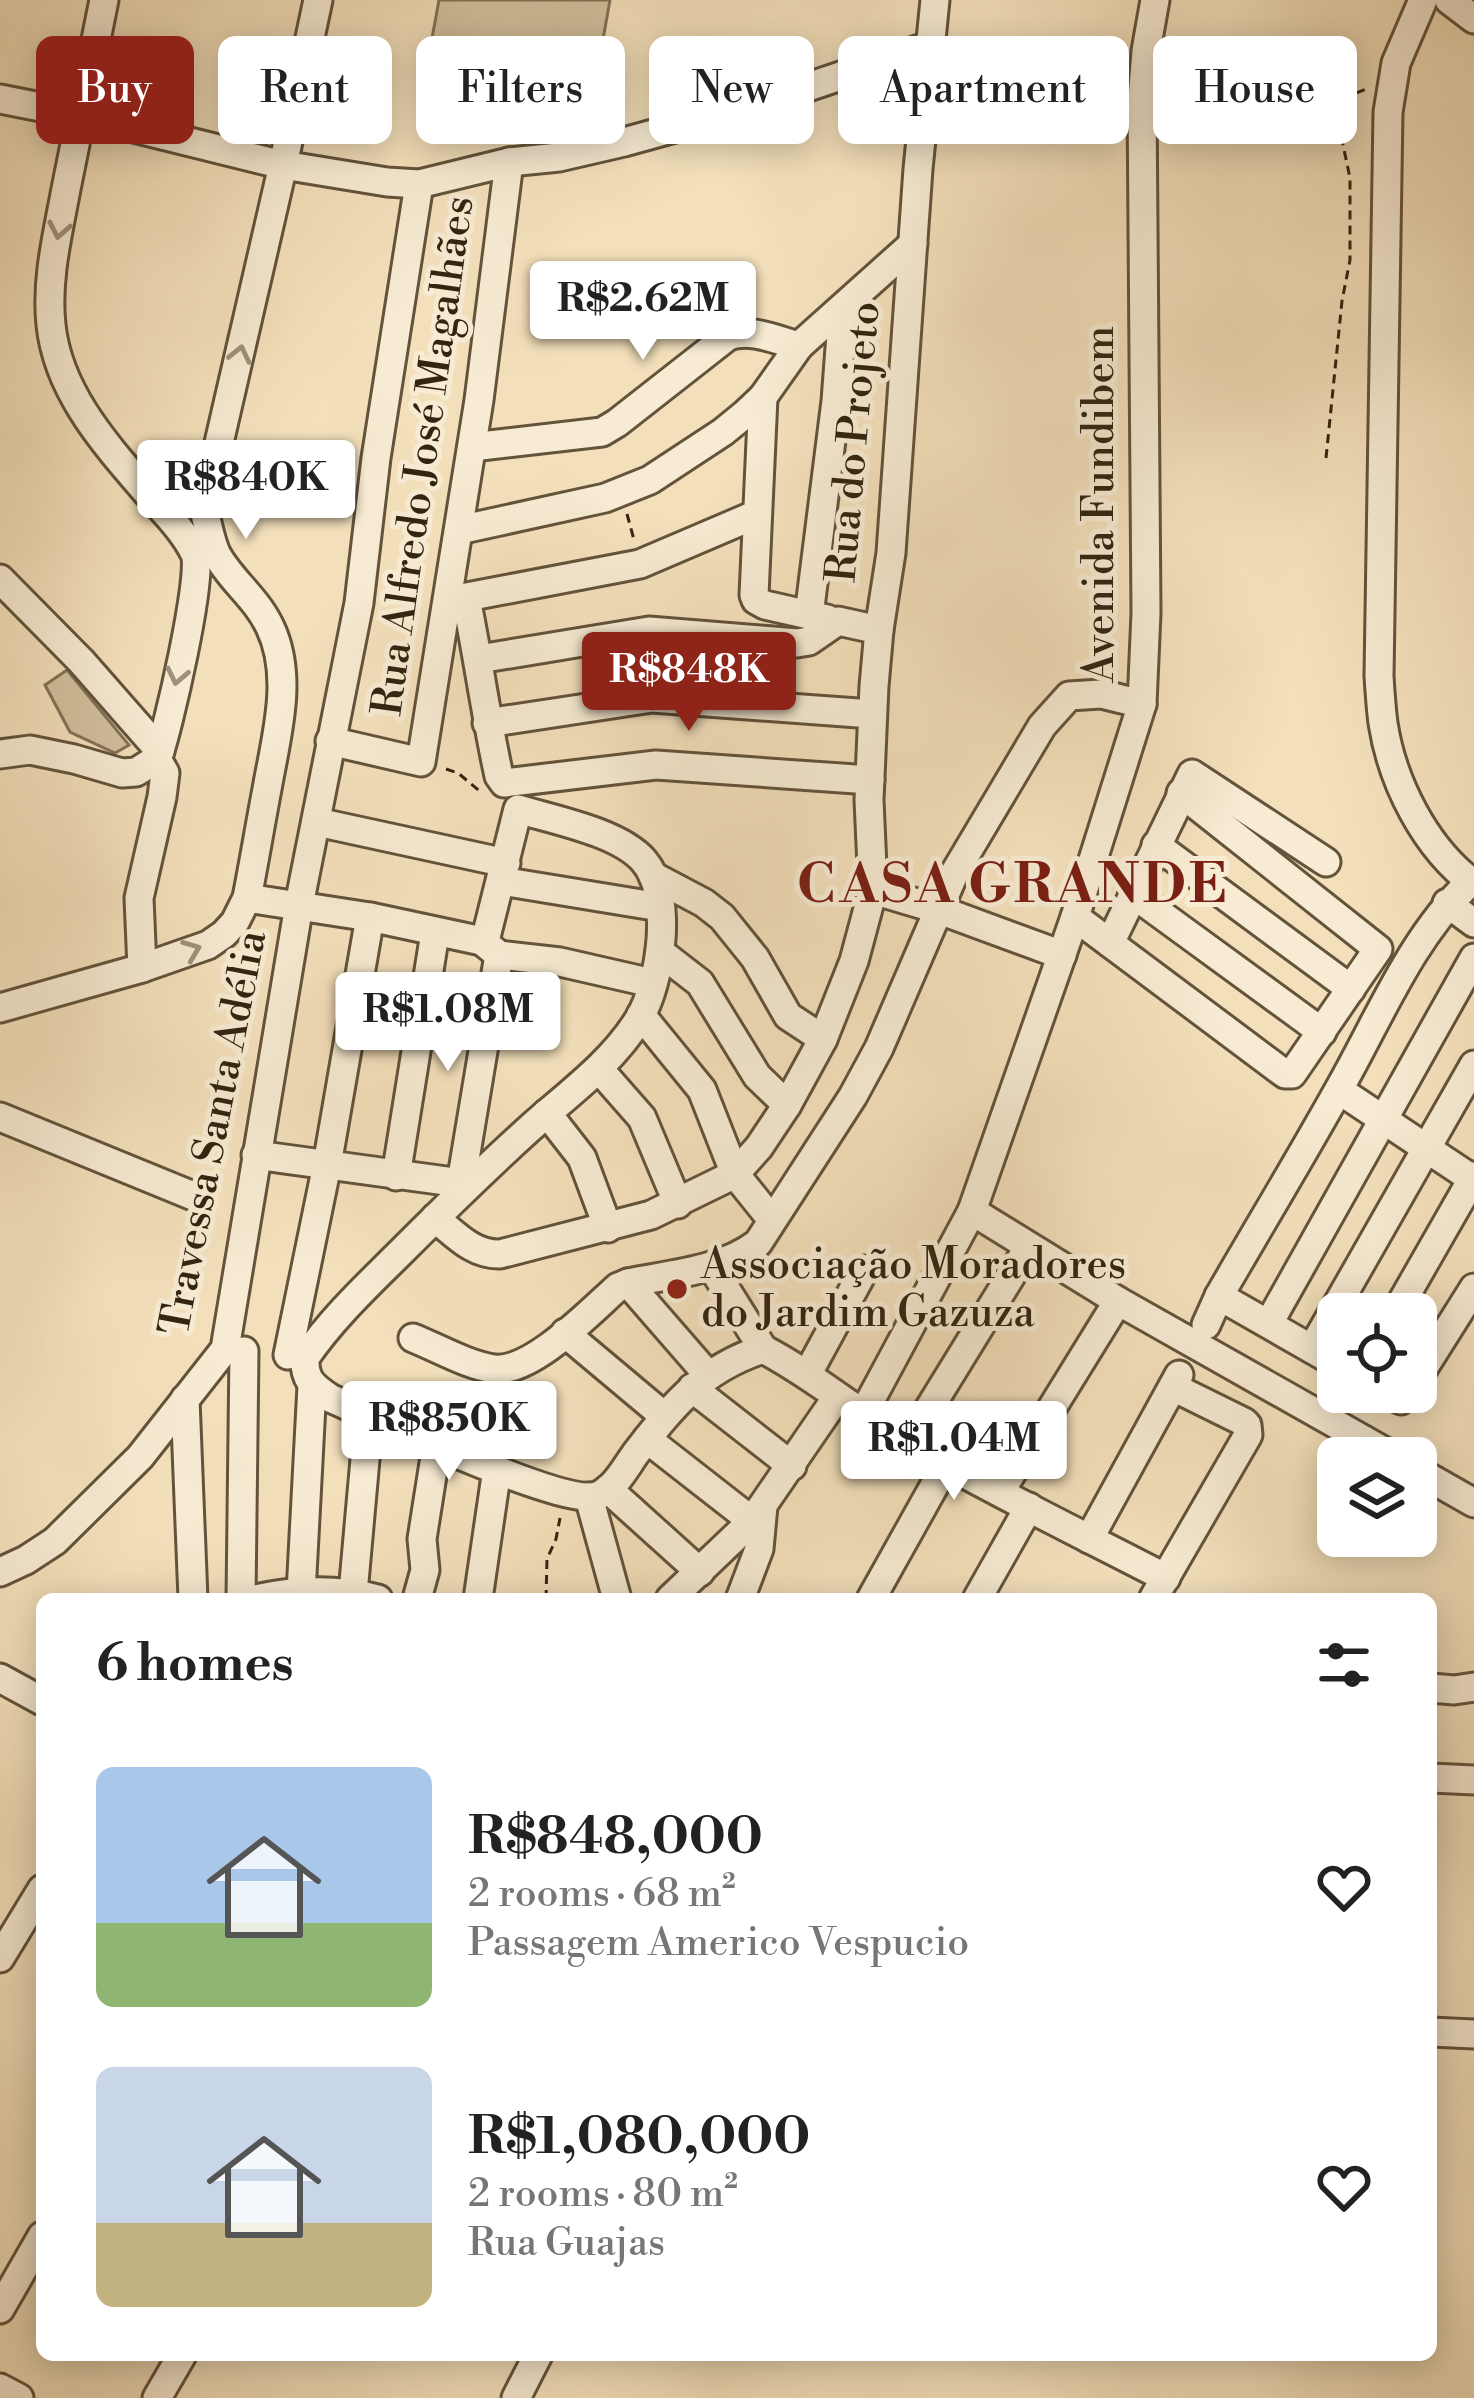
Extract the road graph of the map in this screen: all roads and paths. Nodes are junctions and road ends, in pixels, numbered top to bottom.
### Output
1 (104, 0) edge
2 (318, 0) edge
3 (935, 0) edge
4 (1155, 0) edge
5 (1423, 0) edge
6 (1449, 0) edge
7 (1474, 20) edge
8 (96, 36) edge
9 (930, 36) edge
10 (838, 77) edge
11 (1392, 87) junction
12 (0, 99) edge
13 (36, 106) edge
14 (194, 143) edge
15 (75, 144) edge
16 (921, 144) edge
17 (509, 162) junction
18 (284, 165) junction
19 (419, 184) junction
20 (913, 244) junction
21 (842, 308) junction
22 (799, 346) junction
23 (763, 397) junction
24 (472, 447) junction
25 (1326, 458) dead end
26 (622, 493) junction
27 (204, 508) junction
28 (757, 514) junction
29 (170, 518) junction
30 (459, 530) junction
31 (640, 564) junction
32 (0, 579) edge
33 (195, 592) junction
34 (251, 595) junction
35 (456, 599) junction
36 (809, 615) junction
37 (838, 621) junction
38 (879, 630) junction
39 (649, 631) junction
40 (479, 659) junction
41 (652, 698) junction
42 (1142, 704) junction
43 (872, 714) junction
44 (487, 723) junction
45 (330, 741) junction
46 (0, 754) edge
47 (159, 756) junction
48 (421, 762) junction
49 (870, 780) junction
50 (1180, 793) junction
51 (518, 808) junction
52 (317, 822) junction
53 (1156, 845) junction
54 (1326, 862) dead end
55 (503, 872) junction
56 (653, 876) junction
57 (1472, 883) edge
58 (873, 890) junction
59 (1133, 894) junction
60 (247, 898) junction
61 (1447, 903) junction
62 (299, 905) junction
63 (660, 907) junction
64 (938, 909) junction
65 (370, 917) junction
66 (1075, 917) junction
67 (1474, 923) edge
68 (436, 933) junction
69 (1110, 943) junction
70 (490, 948) junction
71 (660, 952) junction
72 (1062, 955) junction
73 (1474, 958) edge
74 (142, 968) junction
75 (652, 983) junction
76 (1351, 989) junction
77 (0, 1008) edge
78 (641, 1015) junction
79 (1322, 1032) junction
80 (823, 1039) junction
81 (1474, 1065) edge
82 (598, 1069) junction
83 (1339, 1090) junction
84 (787, 1106) junction
85 (547, 1113) junction
86 (0, 1118) edge
87 (1382, 1118) junction
88 (1426, 1148) junction
89 (256, 1155) junction
90 (327, 1165) junction
91 (735, 1174) junction
92 (396, 1176) junction
93 (1473, 1178) edge
94 (459, 1189) junction
95 (198, 1198) dead end
96 (678, 1204) junction
97 (971, 1211) junction
98 (435, 1218) junction
99 (772, 1220) junction
100 (608, 1228) junction
101 (1028, 1248) junction
102 (712, 1267) junction
103 (864, 1270) dead end
104 (628, 1283) junction
105 (1474, 1288) edge
106 (1407, 1293) edge
107 (1219, 1296) junction
108 (1118, 1300) junction
109 (1269, 1323) junction
110 (1206, 1325) dead end
111 (565, 1333) junction
112 (413, 1338) dead end
113 (1437, 1347) edge
114 (763, 1349) junction
115 (1312, 1349) junction
116 (234, 1350) junction
117 (1317, 1352) edge
118 (296, 1356) junction
119 (808, 1373) junction
120 (700, 1381) junction
121 (312, 1387) junction
122 (837, 1396) junction
123 (185, 1400) junction
124 (863, 1414) junction
125 (369, 1415) junction
126 (656, 1428) junction
127 (1359, 1437) edge
128 (908, 1443) junction
129 (437, 1444) junction
130 (946, 1463) junction
131 (792, 1466) junction
132 (497, 1469) junction
133 (1437, 1482) edge
134 (1000, 1492) junction
135 (588, 1493) junction
136 (1474, 1503) edge
137 (1030, 1507) junction
138 (758, 1514) junction
139 (1089, 1539) junction
140 (0, 1572) edge
141 (700, 1572) junction
142 (1160, 1589) edge
143 (193, 1593) edge
144 (241, 1593) edge
145 (301, 1593) edge
146 (365, 1593) edge
147 (418, 1593) edge
148 (479, 1593) edge
149 (546, 1593) edge
150 (614, 1593) edge
151 (677, 1593) edge
152 (742, 1593) edge
153 (874, 1593) edge
154 (990, 1593) edge
155 (0, 1678) edge
156 (1474, 1687) edge
157 (1437, 1689) edge
158 (36, 1698) edge
159 (1437, 1778) edge
160 (1474, 1780) edge
161 (33, 1925) edge
162 (0, 1958) edge
163 (1437, 2032) edge
164 (1474, 2034) edge
165 (36, 2246) edge
166 (0, 2309) edge
167 (179, 2361) edge
168 (535, 2361) edge
169 (0, 2388) edge
170 (19, 2398) edge
171 (157, 2398) edge
172 (516, 2398) edge

1 - 8 street
2 - 18 street
3 - 9 street, Rua do Projeto
4 - 42 street, Avenida Fundibem
5 - 11 street
6 - 7 street
10 - 17 street
11 - 25 path
11 - 57 street
12 - 13 street
14 - 18 street
15 -> 29 street
16 - 20 street, Rua do Projeto
17 - 19 street
17 - 24 street, Rua Alfredo José Magalhães
18 - 19 street
27 -> 18 street
19 - 45 street, Travessa Santa Adélia
20 - 21 street
20 - 38 street, Rua do Projeto
21 - 22 street
21 - 36 street
22 - 23 street
22 - 24 street
23 - 26 street
23 - 28 street
24 - 30 street, Rua Alfredo José Magalhães
26 - 30 street
26 - 31 path
27 - 29 street
27 - 34 street
28 - 31 street
28 - 36 street
29 - 33 street
30 - 35 street, Rua Alfredo José Magalhães
31 - 35 street
32 - 47 street
33 - 34 street
33 -> 47 street
34 - 60 street
35 - 40 street
35 - 48 street, Rua Alfredo José Magalhães
36 - 37 street
37 - 38 street
37 - 39 street
38 - 43 street, Rua do Projeto
39 - 40 street
39 - 41 path
40 - 44 street
41 - 43 street
41 - 44 street
42 - 64 street
42 - 66 street, Avenida Fundibem
43 - 49 street, Rua do Projeto
44 - 49 street
45 - 48 street
45 - 52 street, Travessa Santa Adélia
46 - 47 street
47 - 74 street
48 - 51 path
49 - 58 street, Rua do Projeto
50 - 53 street
50 - 54 street
50 - 76 street
51 - 55 street
51 - 56 street
52 - 55 street
52 - 62 street, Travessa Santa Adélia
53 - 59 street
53 - 76 street
55 - 63 street
55 - 70 street
56 - 63 street
56 - 80 street
57 - 61 street
58 - 64 street
58 - 80 street, Rua do Projeto
59 - 69 street
59 - 79 street
60 - 62 street
74 -> 60 street
61 - 67 street
61 - 83 street
62 - 65 street
62 - 89 street, Travessa Santa Adélia
63 - 71 street
64 - 72 street
64 - 99 street
65 - 68 street
65 - 90 street
66 - 69 street
66 - 72 street, Avenida Fundibem
68 - 70 street
68 - 92 street
69 - 79 street
70 - 75 street
70 - 94 street
71 - 75 street
71 - 84 street
72 - 97 street, Avenida Fundibem
73 - 87 street
74 - 77 street
75 - 78 street
76 - 79 street
78 - 82 street
78 - 91 street
80 - 84 street, Rua do Projeto
81 - 88 street
82 - 85 street
82 - 96 street
83 - 87 street
83 - 107 street
84 - 91 street, Rua do Projeto
85 - 94 street
85 - 100 street
86 - 95 street
87 - 88 street
87 - 109 street
88 - 93 street
88 - 115 street
89 - 90 street
89 - 116 street, Travessa Santa Adélia
90 - 92 street
90 - 118 street
91 - 96 street, Rua do Projeto
91 - 99 street
92 - 94 street
93 - 106 street
94 - 98 street
96 - 100 street, Rua do Projeto
97 - 101 street
97 - 124 street, Avenida Fundibem
98 - 100 street, Rua do Projeto
98 - 118 street
99 - 102 street
101 - 108 street
101 - 128 street
102 - 104 street
102 - 114 street
103 - 119 street
104 - 111 street
104 - 120 street
105 - 113 street
107 - 109 street
107 - 110 street
108 - 127 street
108 - 134 street
109 - 115 street
111 - 112 street
111 - 126 street
114 - 119 street
114 - 120 street
115 - 117 street
116 - 118 street
116 - 123 street, Travessa Santa Adélia
116 - 144 street
118 - 121 street
119 - 122 street
120 - 126 street
120 - 131 street
121 - 125 street
121 - 145 street
122 - 124 street
122 - 131 street
123 - 140 street, Travessa Santa Adélia
123 - 143 street
124 - 128 street
125 - 129 street
125 - 146 street
126 - 135 street
126 - 138 street
128 - 130 street
129 - 132 street
129 - 147 street
130 - 134 street
130 - 153 street
131 - 138 street
132 - 135 street
132 - 148 street
133 - 136 street
134 - 137 street
135 - 141 street
135 - 149 path
135 - 150 street
137 - 139 street
137 - 154 street
138 - 141 street
138 - 152 street
139 - 142 street
139 - 142 street
141 - 151 street
155 - 158 street
156 - 157 street
159 - 160 street
161 - 162 street
163 - 164 street
165 - 166 street
167 - 171 street
168 - 172 street
169 - 170 street

